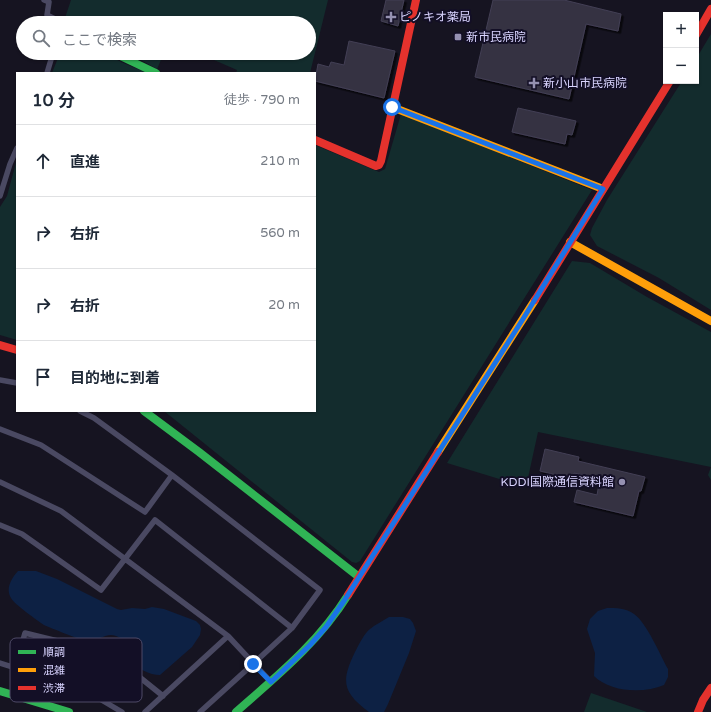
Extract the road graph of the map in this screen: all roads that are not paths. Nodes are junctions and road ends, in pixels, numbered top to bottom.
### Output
1 (416, 0) edge
2 (48, 1) edge
3 (711, 9) edge
4 (49, 16) edge
5 (699, 30) edge
6 (51, 60) edge
7 (129, 60) edge
8 (46, 72) edge
9 (154, 72) edge
10 (668, 84) edge
11 (392, 107) junction
12 (316, 140) edge
13 (16, 150) edge
14 (603, 189) junction
15 (0, 196) edge
16 (570, 242) junction
17 (711, 321) edge
18 (0, 345) edge
19 (16, 350) edge
20 (0, 380) edge
21 (16, 384) edge
22 (82, 412) edge
23 (145, 412) edge
24 (0, 429) edge
25 (172, 475) junction
26 (0, 482) edge
27 (0, 525) edge
28 (126, 559) junction
29 (359, 577) junction
30 (292, 628) junction
31 (228, 636) junction
32 (24, 638) edge
33 (45, 638) edge
34 (0, 663) edge
35 (253, 664) junction
36 (10, 666) edge
37 (142, 679) edge
38 (271, 682) junction
39 (711, 688) edge
40 (0, 691) edge
41 (10, 694) edge
42 (163, 696) junction
43 (36, 702) edge
44 (105, 702) edge
45 (69, 712) edge
46 (122, 712) edge
47 (146, 712) edge
48 (200, 712) edge
49 (236, 712) edge
50 (698, 712) edge

1 - 11 street
2 - 4 street
3 - 5 street
6 - 8 street
7 - 9 street
10 - 14 street
11 - 12 street
11 - 14 street
13 - 15 street
14 - 16 street
16 - 17 street
16 - 29 street
18 - 19 street
20 - 21 street
22 - 25 street
23 - 29 street
24 - 25 street
25 - 30 street
26 - 28 street
27 - 28 street
28 - 30 street
28 - 31 street
29 - 38 street
30 - 35 street
31 - 35 street
31 - 42 street
32 - 33 street
34 - 36 street
35 - 38 street
35 - 48 street
37 - 42 street
38 - 49 street
39 - 50 street
40 - 41 street
42 - 47 street
43 - 45 street
44 - 46 street

